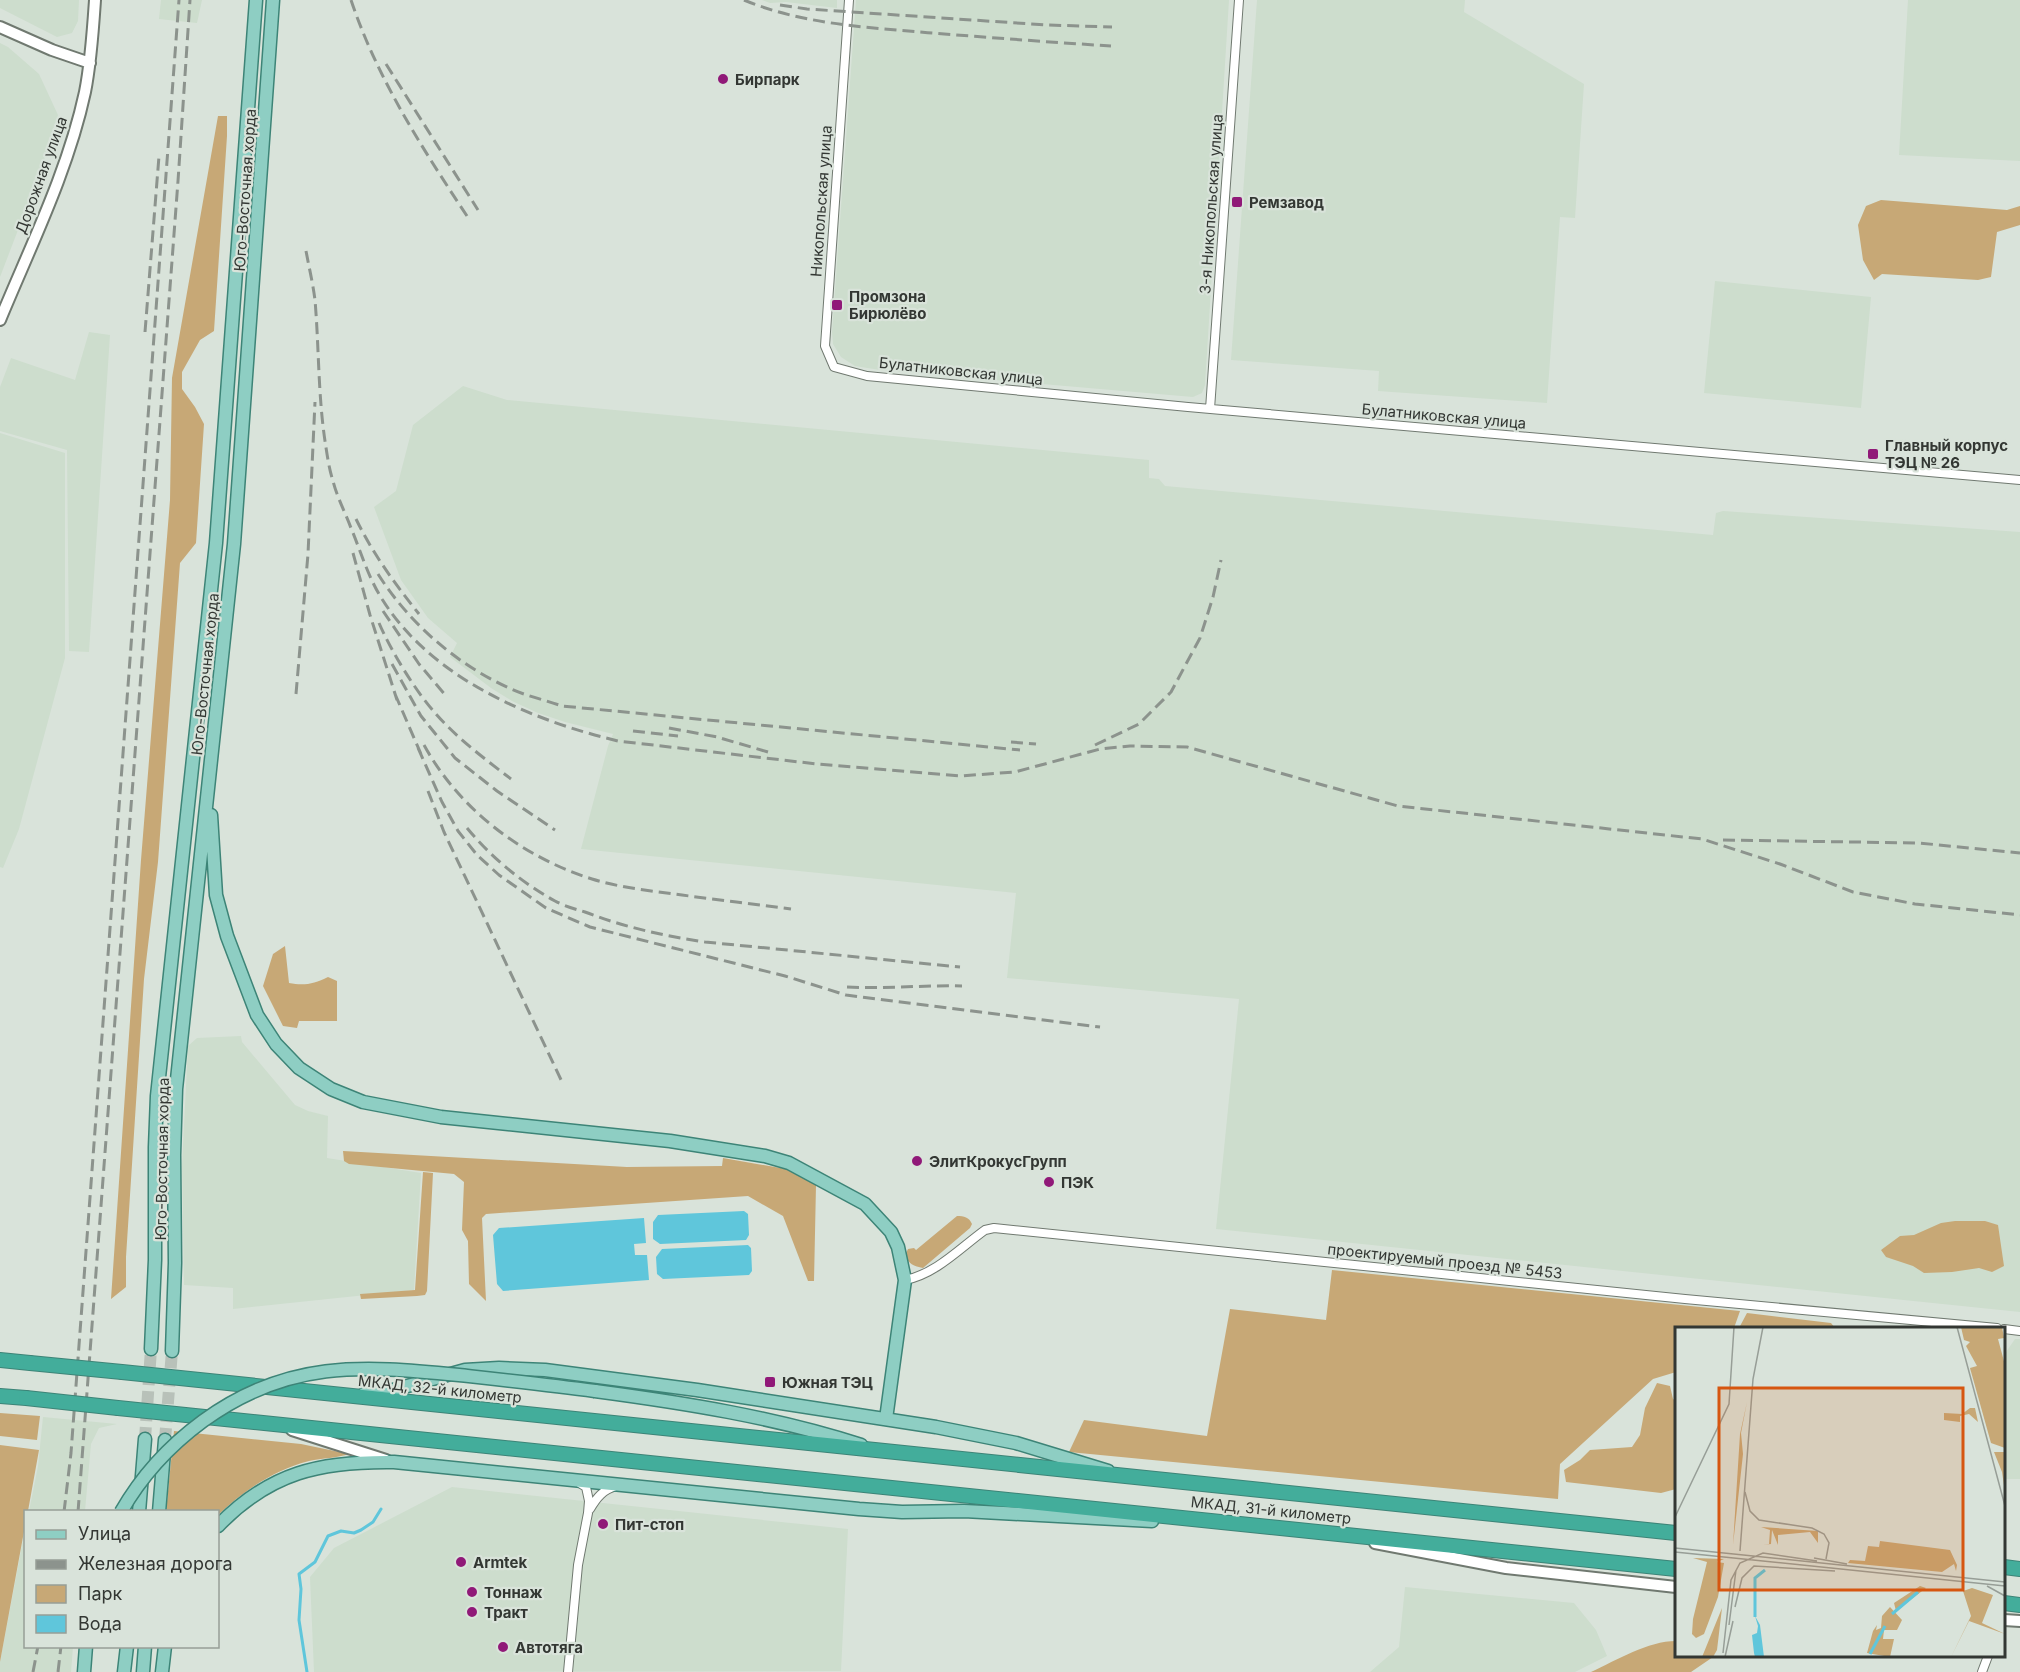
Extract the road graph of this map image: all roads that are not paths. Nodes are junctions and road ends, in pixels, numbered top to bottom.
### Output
1 (95, 0) edge
2 (256, 0) edge
3 (273, 0) edge
4 (849, 0) edge
5 (1239, 0) edge
6 (0, 27) edge
7 (90, 63) junction
8 (0, 320) edge
9 (867, 376) joint
10 (1210, 409) junction
11 (2020, 480) edge
12 (209, 769) junction
13 (905, 1280) junction
14 (1976, 1327) edge
15 (2005, 1329) edge
16 (2020, 1330) edge
17 (151, 1349) tunnel mouth
18 (172, 1350) tunnel mouth
19 (0, 1360) edge
20 (0, 1396) edge
21 (342, 1396) junction
22 (886, 1419) junction
23 (266, 1422) junction
24 (145, 1439) tunnel mouth
25 (165, 1440) tunnel mouth
26 (877, 1450) junction
27 (394, 1462) junction
28 (1129, 1477) junction
29 (578, 1481) junction
30 (619, 1485) junction
31 (122, 1510) edge
32 (139, 1510) edge
33 (159, 1510) edge
34 (588, 1513) junction
35 (219, 1525) edge
36 (1266, 1526) junction
37 (1328, 1533) junction
38 (1675, 1533) edge
39 (2005, 1567) edge
40 (1675, 1569) edge
41 (2020, 1569) edge
42 (1675, 1587) edge
43 (2005, 1603) edge
44 (2020, 1605) edge
45 (2005, 1620) edge
46 (2020, 1622) edge
47 (2005, 1628) edge
48 (86, 1648) edge
49 (127, 1648) edge
50 (145, 1648) edge
51 (165, 1648) edge
52 (1988, 1657) edge
53 (84, 1672) edge
54 (124, 1672) edge
55 (142, 1672) edge
56 (162, 1672) edge
57 (568, 1672) edge
58 (1982, 1672) edge

1 - 7 main road, Дорожная улица
2 - 17 main road, Юго-Восточная хорда
3 - 12 main road, Юго-Восточная хорда
4 - 9 street, Никопольская улица
5 - 10 street, 3-я Никопольская улица
6 - 7 main road
7 - 8 main road, Дорожная улица
9 - 10 street, Булатниковская улица
10 - 11 street, Булатниковская улица
12 - 13 main road
12 - 18 main road, Юго-Восточная хорда
13 - 14 street, проектируемый проезд № 5453
13 - 22 main road
15 - 16 street
19 - 21 highway, МКАД, 32-й километр, bridge
20 - 23 highway, bridge
21 - 22 main road
21 - 26 highway, МКАД, 32-й километр
22 - 28 main road
23 - 27 main road
23 - 36 highway, МКАД, 31-й километр
24 - 32 main road
25 - 33 main road
26 - 28 highway, МКАД, 31-й километр
26 - 31 main road, bridge
27 - 29 main road
27 - 35 main road
28 - 38 highway, МКАД, 31-й километр
29 - 30 main road
29 - 34 street
30 - 34 street
30 - 36 main road
34 - 57 street
36 - 37 highway, МКАД, 31-й километр
37 - 40 highway, МКАД, 31-й километр
37 - 42 main road
39 - 41 highway
43 - 44 highway
45 - 46 main road
46 - 47 street
48 - 53 main road
49 - 54 main road
50 - 55 main road
51 - 56 main road
52 - 58 street

